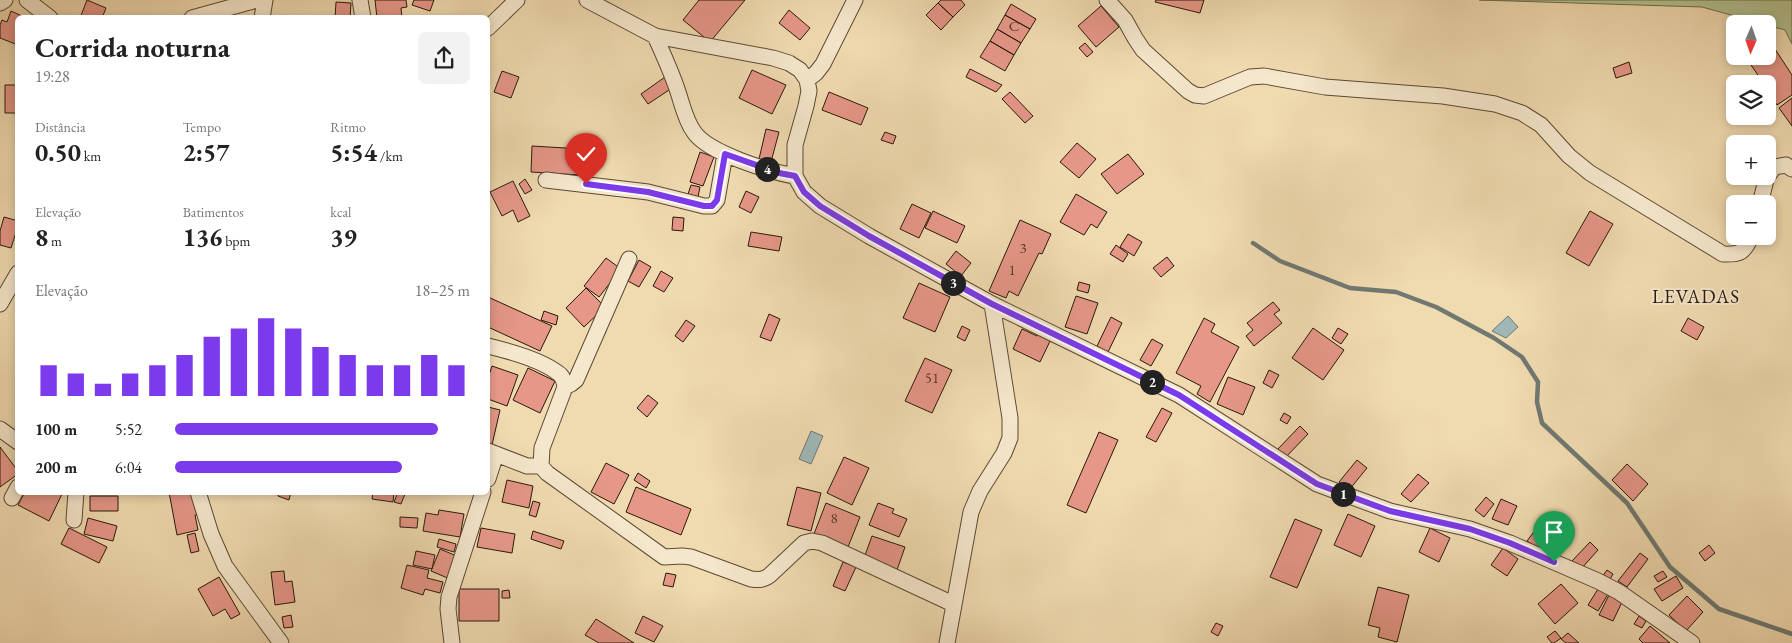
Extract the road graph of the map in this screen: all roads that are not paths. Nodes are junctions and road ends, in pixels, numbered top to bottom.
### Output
1 (5, 0) edge
2 (28, 0) edge
3 (257, 0) edge
4 (265, 0) edge
5 (360, 0) edge
6 (517, 0) edge
7 (587, 0) edge
8 (855, 0) edge
9 (1108, 0) edge
10 (0, 4) edge
11 (46, 15) edge
12 (203, 15) edge
13 (262, 15) edge
14 (362, 15) edge
15 (490, 26) edge
16 (655, 36) junction
17 (807, 80) junction
18 (725, 154) junction
19 (1776, 167) edge
20 (1792, 170) edge
21 (795, 176) junction
22 (546, 180) dead end
23 (1748, 245) edge
24 (629, 260) dead end
25 (15, 278) edge
26 (0, 304) edge
27 (992, 304) junction
28 (490, 346) edge
29 (565, 387) junction
30 (0, 429) edge
31 (15, 440) edge
32 (492, 453) edge
33 (490, 466) edge
34 (541, 466) junction
35 (76, 495) edge
36 (199, 495) edge
37 (482, 495) edge
38 (74, 520) dead end
39 (953, 604) junction
40 (281, 643) edge
41 (452, 643) edge
42 (947, 643) edge
43 (1692, 643) edge

1 - 10 street
2 - 11 street
3 - 12 street
4 - 13 street
5 - 14 street
6 - 15 street
7 - 16 street
8 - 17 street
9 - 23 street
16 - 17 street
16 - 18 street
17 - 21 street
18 - 21 street
18 - 22 street
19 - 20 street
21 - 27 street
24 - 29 street
25 - 26 street
27 - 39 street
27 - 43 street
28 - 29 street
29 - 34 street
30 - 31 street
32 - 33 street
32 - 34 street
34 - 39 street
35 - 38 street
36 - 40 street
37 - 41 street
39 - 42 street

